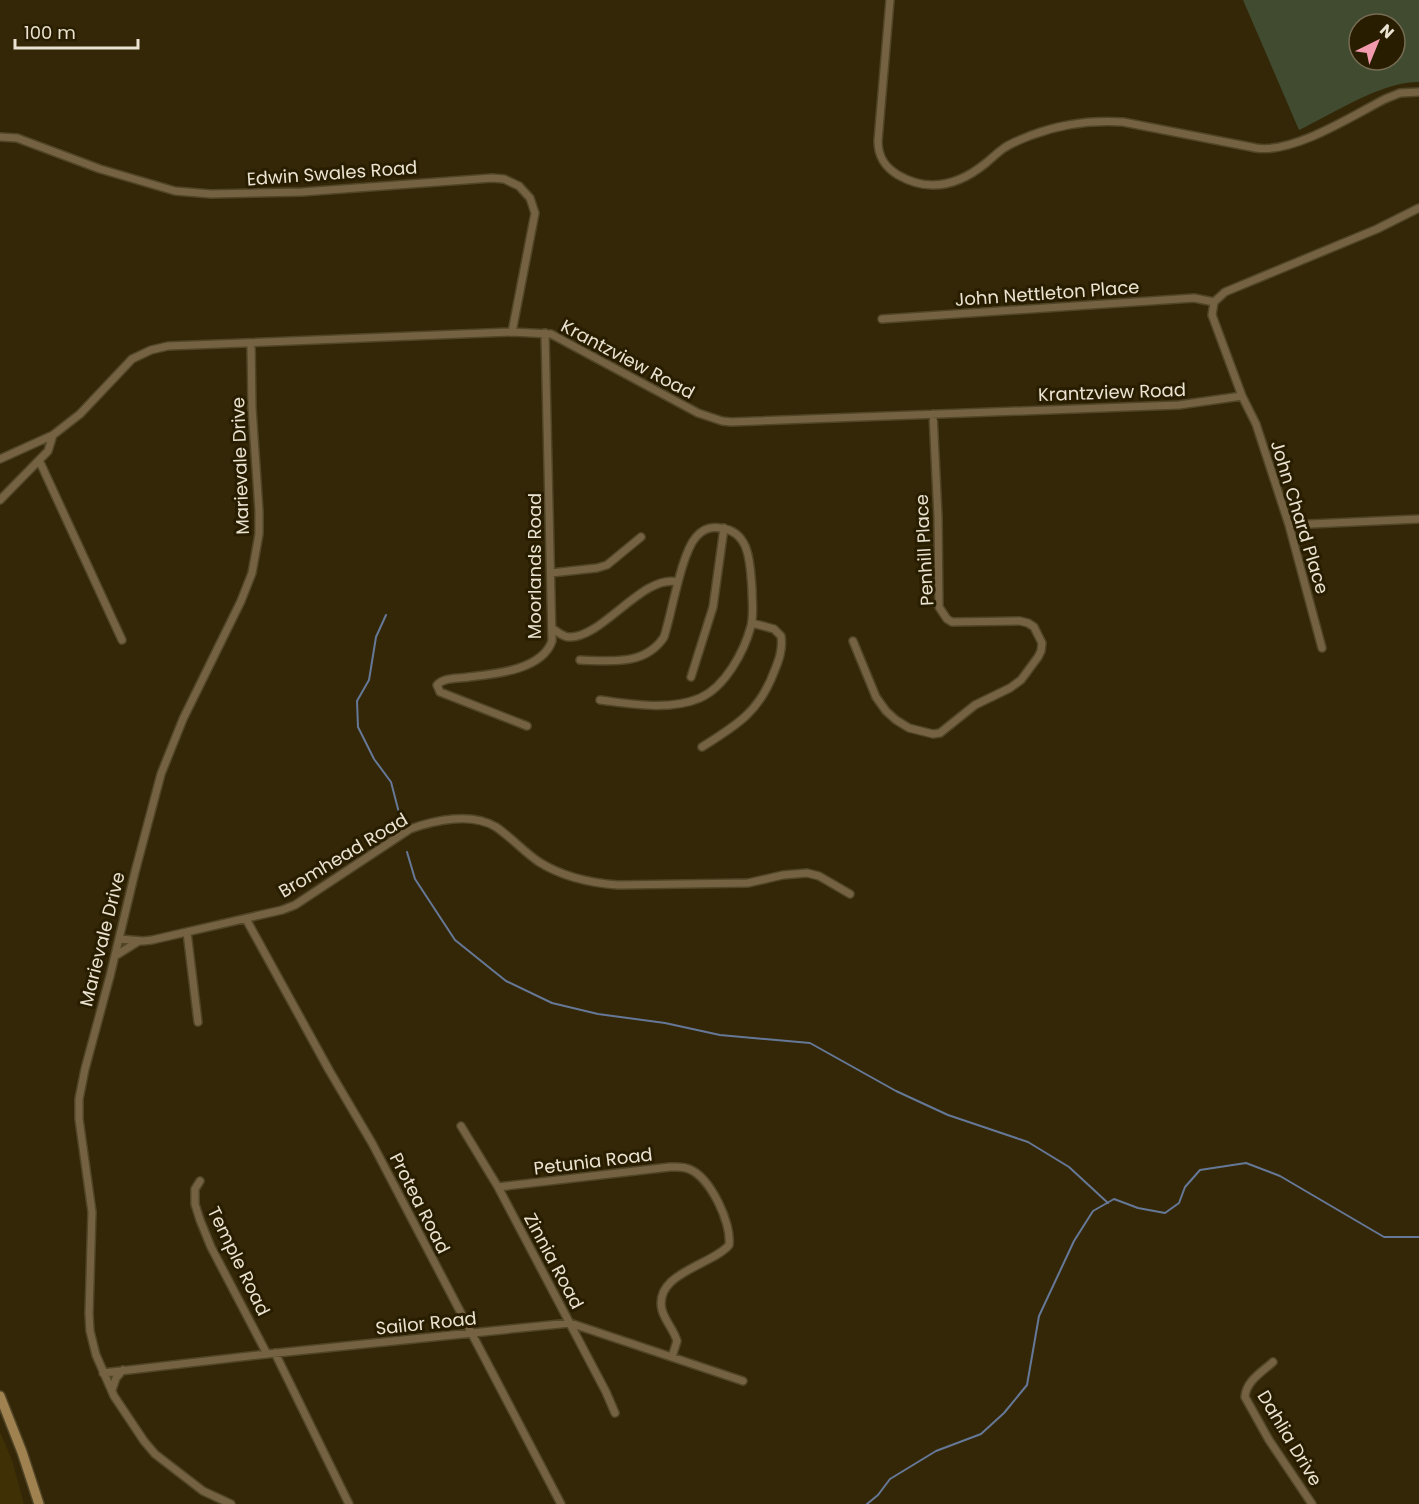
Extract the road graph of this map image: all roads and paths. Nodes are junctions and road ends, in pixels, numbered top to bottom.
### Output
1 (890, 0) edge
2 (1419, 92) edge
3 (0, 137) edge
4 (1419, 208) edge
5 (1214, 302) junction
6 (882, 319) dead end
7 (512, 332) junction
8 (545, 333) junction
9 (251, 344) junction
10 (1242, 396) junction
11 (933, 414) junction
12 (53, 435) junction
13 (0, 459) edge
14 (39, 460) junction
15 (0, 500) edge
16 (1419, 519) edge
17 (1289, 525) junction
18 (724, 528) junction
19 (641, 537) dead end
20 (551, 573) junction
21 (678, 582) junction
22 (752, 623) junction
23 (553, 629) junction
24 (122, 640) dead end
25 (853, 642) dead end
26 (1322, 648) dead end
27 (580, 660) dead end
28 (691, 676) dead end
29 (600, 700) dead end
30 (527, 726) dead end
31 (702, 747) dead end
32 (850, 894) dead end
33 (246, 920) junction
34 (187, 932) junction
35 (119, 939) junction
36 (139, 941) junction
37 (115, 956) junction
38 (198, 1022) dead end
39 (461, 1126) dead end
40 (200, 1181) dead end
41 (498, 1187) junction
42 (570, 1323) junction
43 (471, 1334) junction
44 (271, 1353) junction
45 (672, 1357) junction
46 (1273, 1362) dead end
47 (123, 1370) junction
48 (103, 1373) junction
49 (743, 1382) dead end
50 (112, 1390) junction
51 (0, 1396) edge
52 (615, 1413) dead end
53 (39, 1504) edge
54 (231, 1504) edge
55 (349, 1504) edge
56 (561, 1504) edge
57 (1312, 1504) edge

1 - 2 street
3 - 7 street, Edwin Swales Road
4 - 5 street
5 - 6 street, John Nettleton Place
5 - 10 street, John Chard Place
7 - 8 street, Krantzview Road
7 - 9 street, Krantzview Road
8 - 11 street, Krantzview Road
8 - 20 street, Moorlands Road
9 - 12 street, Krantzview Road
9 - 35 street, Marievale Drive
10 - 11 street, Krantzview Road
10 - 17 street, John Chard Place
11 - 25 street, Penhill Place
12 - 13 street, Krantzview Road
12 - 14 street
14 - 15 street
14 - 24 street
16 - 17 street
17 - 26 street, John Chard Place
18 - 21 street
18 - 22 street
18 - 28 street
19 - 20 street
20 - 23 street, Moorlands Road
21 - 23 street
21 - 27 street
22 - 29 street
22 - 31 street
23 - 30 street, Moorlands Road
32 - 33 street, Bromhead Road
33 - 34 street, Bromhead Road
33 - 43 street, Protea Road
34 - 36 street, Bromhead Road
34 - 38 street
35 - 36 street, Bromhead Road
35 - 37 street, Marievale Drive
36 - 37 street
37 - 48 street, Marievale Drive
39 - 41 street, Zinnia Road
40 - 44 street, Temple Road
41 - 42 street, Zinnia Road
41 - 45 street, Petunia Road
42 - 43 street, Sailor Road
42 - 45 street, Sailor Road
42 - 52 street, Zinnia Road
43 - 44 street, Sailor Road
43 - 56 street, Protea Road
44 - 47 street, Sailor Road
44 - 55 street, Temple Road
45 - 49 street, Sailor Road
46 - 57 street, Dahlia Drive
47 - 48 street, Sailor Road
47 - 50 street
48 - 50 street, Marievale Drive
50 - 54 street, Marievale Drive
51 - 53 main road

